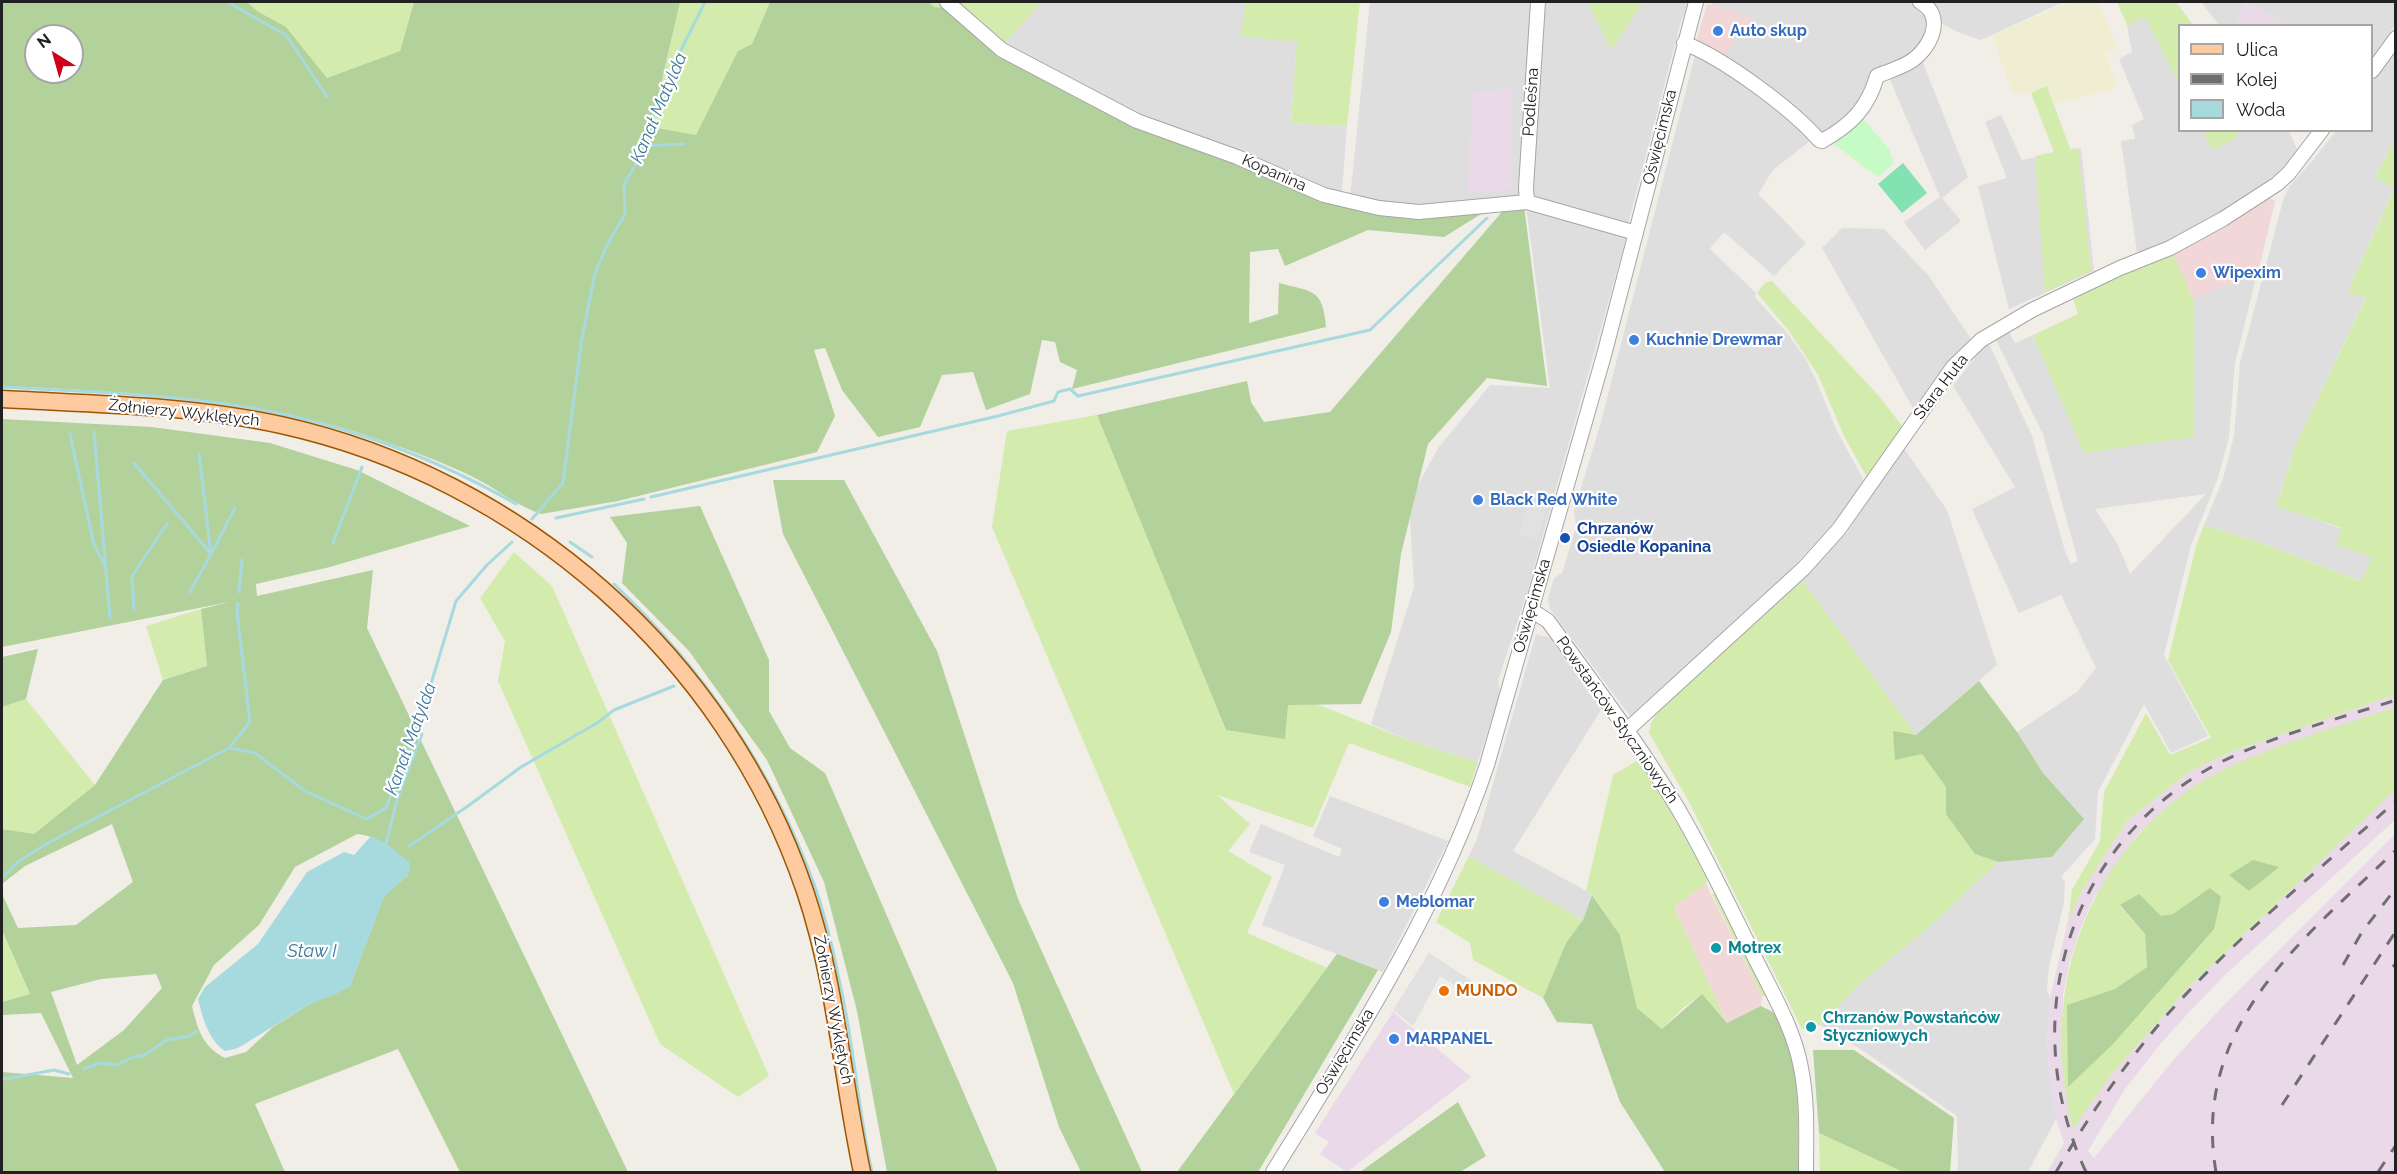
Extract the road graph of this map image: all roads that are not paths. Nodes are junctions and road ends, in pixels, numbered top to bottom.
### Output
1 (947, 2) edge
2 (1538, 2) edge
3 (1696, 2) edge
4 (1920, 2) edge
5 (2396, 38) edge
6 (1684, 43) junction
7 (2373, 70) edge
8 (2320, 132) edge
9 (1527, 202) junction
10 (1636, 233) junction
11 (2, 399) edge
12 (1531, 610) junction
13 (1627, 730) junction
14 (862, 1173) edge
15 (1273, 1173) edge
16 (1806, 1173) edge

1 - 9 street, Kopanina
2 - 9 street, Podleśna
3 - 6 street, Oświęcimska
4 - 6 street
5 - 7 street
6 - 10 street, Oświęcimska
8 - 13 street, Stara Huta
9 - 10 street, Kopanina
10 - 12 street, Oświęcimska
11 - 14 main road, Żołnierzy Wyklętych
12 - 13 street, Powstańców Styczniowych
12 - 15 street, Oświęcimska
13 - 16 street, Powstańców Styczniowych

